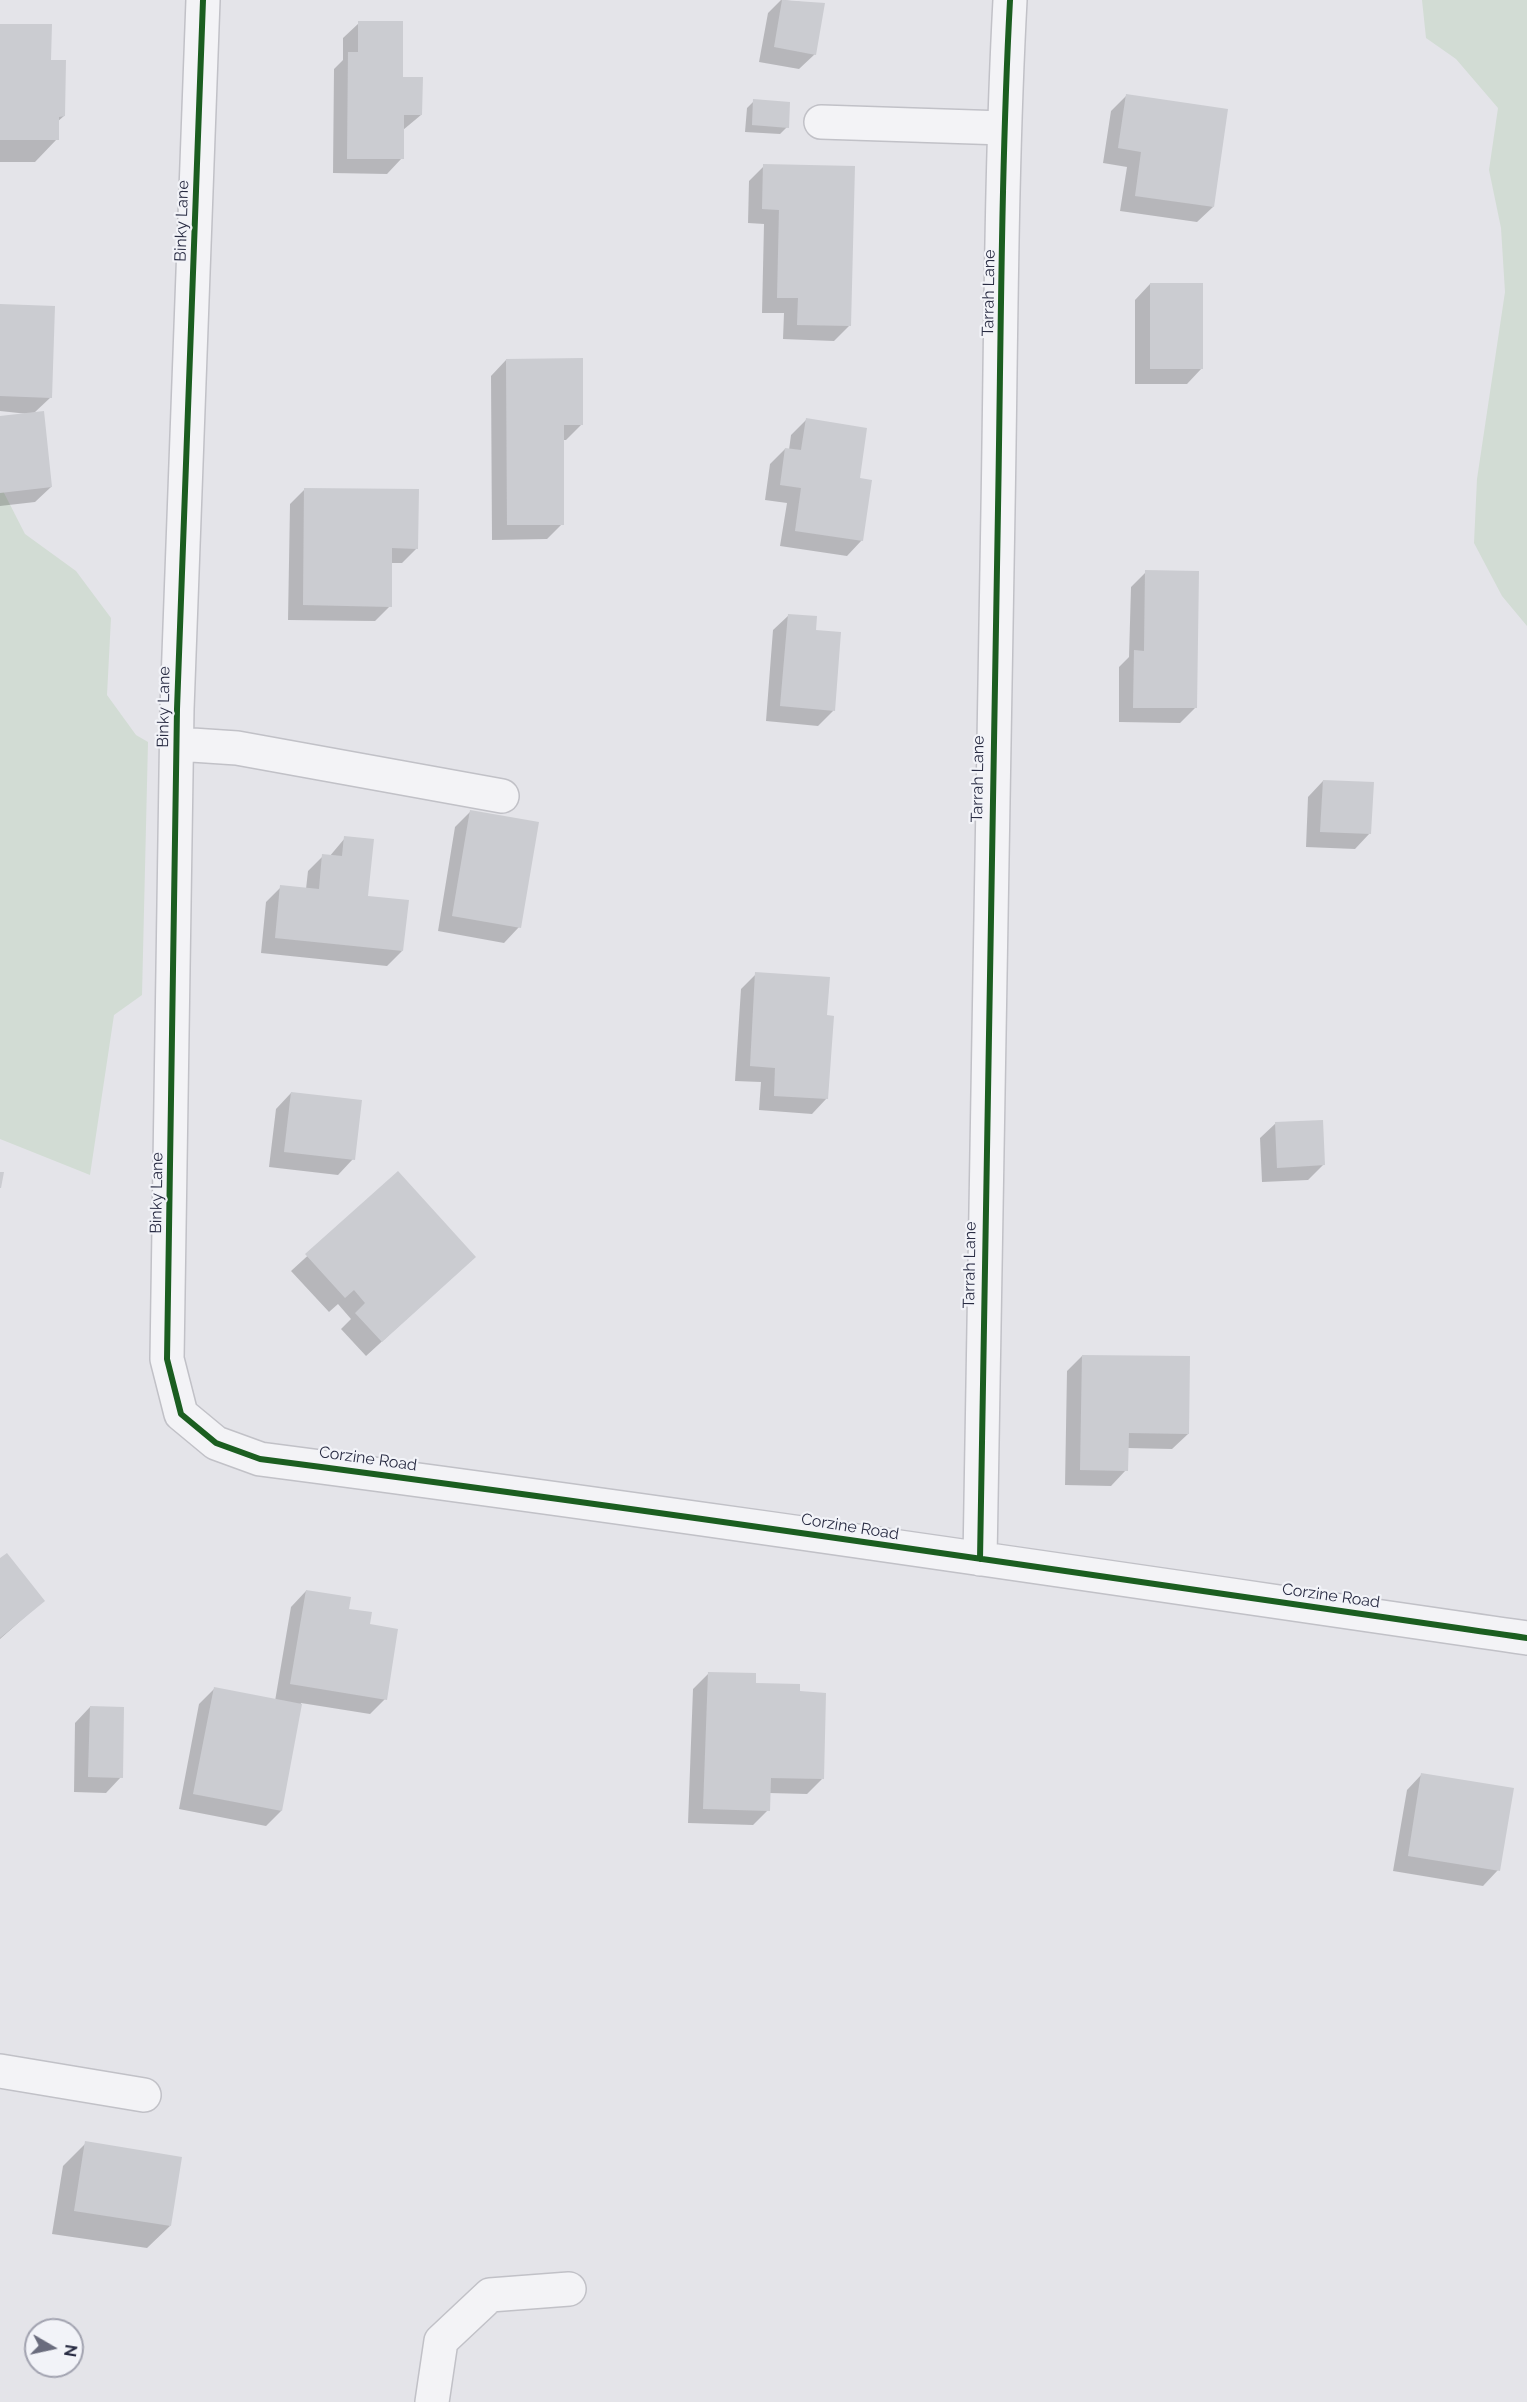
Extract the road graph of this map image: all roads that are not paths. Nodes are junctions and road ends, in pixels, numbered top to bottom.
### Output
1 (203, 0) edge
2 (1010, 0) edge
3 (821, 122) dead end
4 (1004, 128) junction
5 (177, 744) junction
6 (502, 796) dead end
7 (181, 1414) joint
8 (980, 1559) junction
9 (1527, 1638) edge
10 (0, 2071) edge
11 (144, 2095) dead end
12 (569, 2289) dead end
13 (432, 2402) edge

1 - 5 street, Binky Lane
2 - 4 street, Tarrah Lane
3 - 4 street
4 - 8 street, Tarrah Lane
5 - 6 street
5 - 7 street, Binky Lane
7 - 8 street, Corzine Road
8 - 9 street, Corzine Road
10 - 11 street
12 - 13 street

